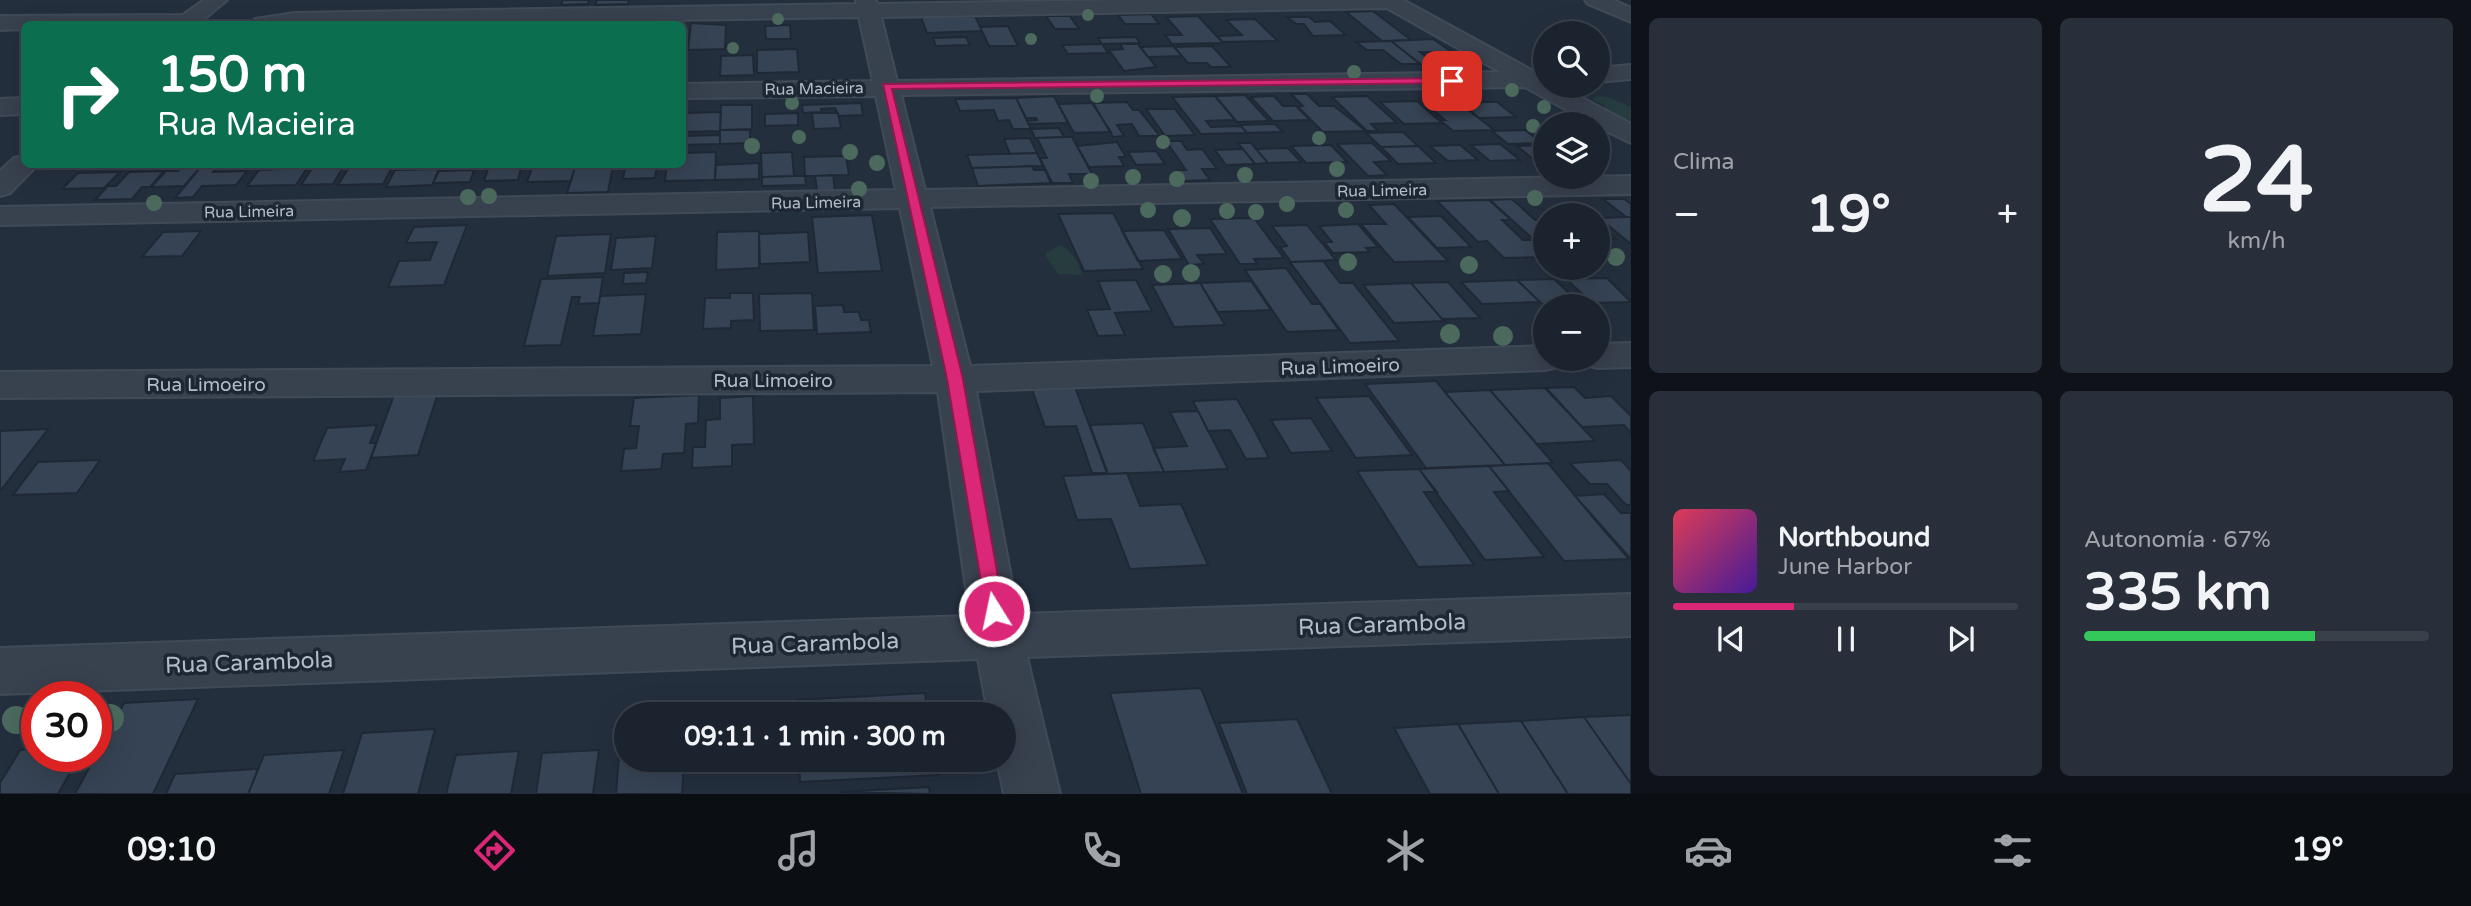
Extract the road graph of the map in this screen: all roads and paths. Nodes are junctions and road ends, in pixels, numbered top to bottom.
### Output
1 (217, 0) edge
2 (1595, 0) edge
3 (1389, 1) edge
4 (867, 5) edge
5 (1631, 16) edge
6 (190, 21) edge
7 (287, 21) edge
8 (0, 23) edge
9 (21, 23) edge
10 (1631, 72) edge
11 (1610, 74) edge
12 (1533, 76) edge
13 (1533, 79) edge
14 (886, 86) junction
15 (686, 91) edge
16 (1570, 98) edge
17 (21, 106) edge
18 (0, 107) edge
19 (1631, 135) edge
20 (21, 167) edge
21 (1631, 185) edge
22 (0, 187) edge
23 (913, 200) junction
24 (0, 216) edge
25 (1631, 355) edge
26 (1610, 356) edge
27 (1533, 358) edge
28 (955, 379) junction
29 (0, 385) edge
30 (1631, 615) edge
31 (998, 637) junction
32 (0, 671) edge
33 (1032, 794) edge

1 - 6 street
2 - 5 street
3 - 4 street
3 - 12 street
4 - 7 street
4 - 14 street
8 - 9 street
10 - 11 street
13 - 14 street, Rua Macieira
14 - 15 street, Rua Macieira
14 - 23 street
16 - 19 street
17 - 18 street
20 - 22 street
21 - 23 street, Rua Limeira
23 - 24 street, Rua Limeira
23 - 28 street
25 - 26 street
27 - 28 street, Rua Limoeiro
28 - 29 street, Rua Limoeiro
28 - 31 street
30 - 31 street, Rua Carambola
31 - 32 street, Rua Carambola
31 - 33 street

